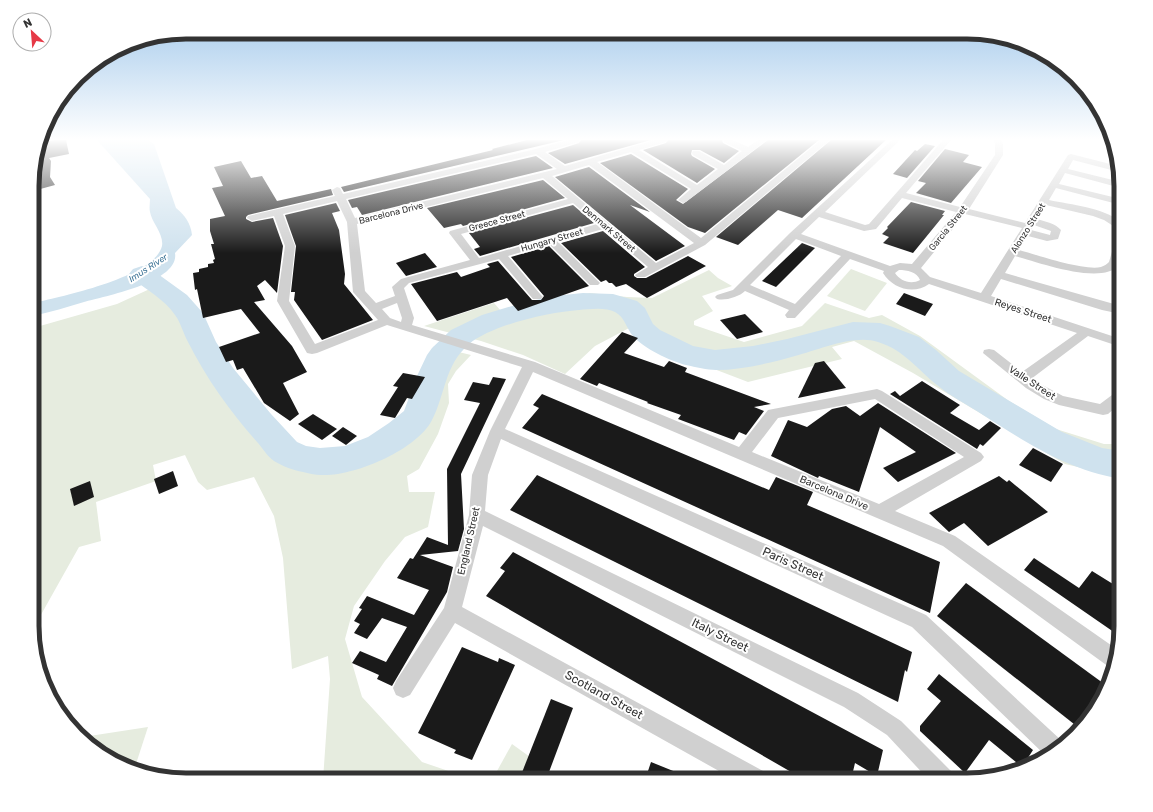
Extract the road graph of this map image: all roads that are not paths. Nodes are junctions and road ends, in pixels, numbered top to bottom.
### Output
1 (410, 178) edge
2 (533, 178) edge
3 (548, 178) edge
4 (613, 178) edge
5 (679, 178) edge
6 (712, 178) edge
7 (780, 178) edge
8 (856, 178) edge
9 (913, 178) edge
10 (984, 178) edge
11 (1058, 178) edge
12 (1094, 178) edge
13 (1114, 183) edge
14 (1054, 185) junction
15 (697, 189) junction
16 (338, 193) junction
17 (899, 194) junction
18 (575, 200) junction
19 (683, 200) dead end
20 (1114, 200) edge
21 (1044, 202) junction
22 (963, 210) junction
23 (278, 212) junction
24 (818, 213) junction
25 (252, 218) dead end
26 (352, 222) junction
27 (1114, 222) edge
28 (604, 225) junction
29 (1028, 227) junction
30 (794, 235) junction
31 (551, 241) junction
32 (701, 243) junction
33 (1012, 252) junction
34 (849, 254) junction
35 (501, 255) junction
36 (477, 262) junction
37 (1114, 264) edge
38 (656, 268) junction
39 (914, 269) junction
40 (891, 270) junction
41 (640, 275) dead end
42 (998, 275) junction
43 (926, 279) junction
44 (594, 283) dead end
45 (743, 286) junction
46 (402, 297) junction
47 (537, 297) dead end
48 (722, 297) dead end
49 (984, 298) junction
50 (374, 308) junction
51 (1114, 309) edge
52 (386, 321) junction
53 (406, 326) junction
54 (1086, 332) junction
55 (1114, 341) edge
56 (989, 353) dead end
57 (530, 365) junction
58 (1022, 378) junction
59 (1114, 401) edge
60 (498, 431) junction
61 (742, 454) junction
62 (880, 512) junction
63 (477, 515) junction
64 (452, 611) junction
65 (1111, 656) edge
66 (402, 688) dead end
67 (1051, 747) edge
68 (744, 773) edge
69 (937, 773) edge

1 - 16 street
2 - 26 street, Barcelona Drive
3 - 18 street, Denmark Street
4 - 32 street
5 - 15 street
6 - 15 street
7 - 32 street
8 - 24 street
9 - 17 street
10 - 22 street, Garcia Street
11 - 14 street, Alonzo Street
12 - 13 street
14 - 20 street
14 - 21 street, Alonzo Street
15 - 19 street
16 - 23 street
16 - 26 street
17 - 22 street
17 - 24 street
18 - 28 street, Denmark Street
18 - 36 street, Greece Street
21 - 27 street
21 - 29 street, Alonzo Street
22 - 29 street
22 - 39 street, Garcia Street
23 - 25 street
23 - 52 street
24 - 30 street
26 - 50 street
28 - 31 street, Hungary Street
28 - 38 street, Denmark Street
29 - 33 street, Alonzo Street
30 - 34 street
30 - 45 street
31 - 35 street, Hungary Street
31 - 44 street
32 - 38 street
33 - 37 street
33 - 42 street, Alonzo Street
34 - 40 street
34 - 45 street
35 - 36 street, Hungary Street
35 - 47 street
36 - 46 street, Hungary Street
38 - 41 street
39 - 40 street
39 - 43 street
40 - 43 street
42 - 49 street, Alonzo Street
42 - 51 street
43 - 49 street, Reyes Street
45 - 48 street
46 - 50 street
46 - 53 street
49 - 54 street, Reyes Street
50 - 52 street
52 - 53 street, Barcelona Drive
53 - 57 street, Barcelona Drive
54 - 55 street, Reyes Street
54 - 58 street
56 - 58 street, Valle Street
57 - 60 street, England Street
57 - 61 street, Barcelona Drive
58 - 59 street, Valle Street
60 - 63 street, England Street
60 - 67 street, Paris Street
61 - 62 street, Barcelona Drive
61 - 62 street
62 - 65 street, Barcelona Drive
63 - 64 street, England Street
63 - 69 street, Italy Street
64 - 66 street, England Street
64 - 68 street, Scotland Street

